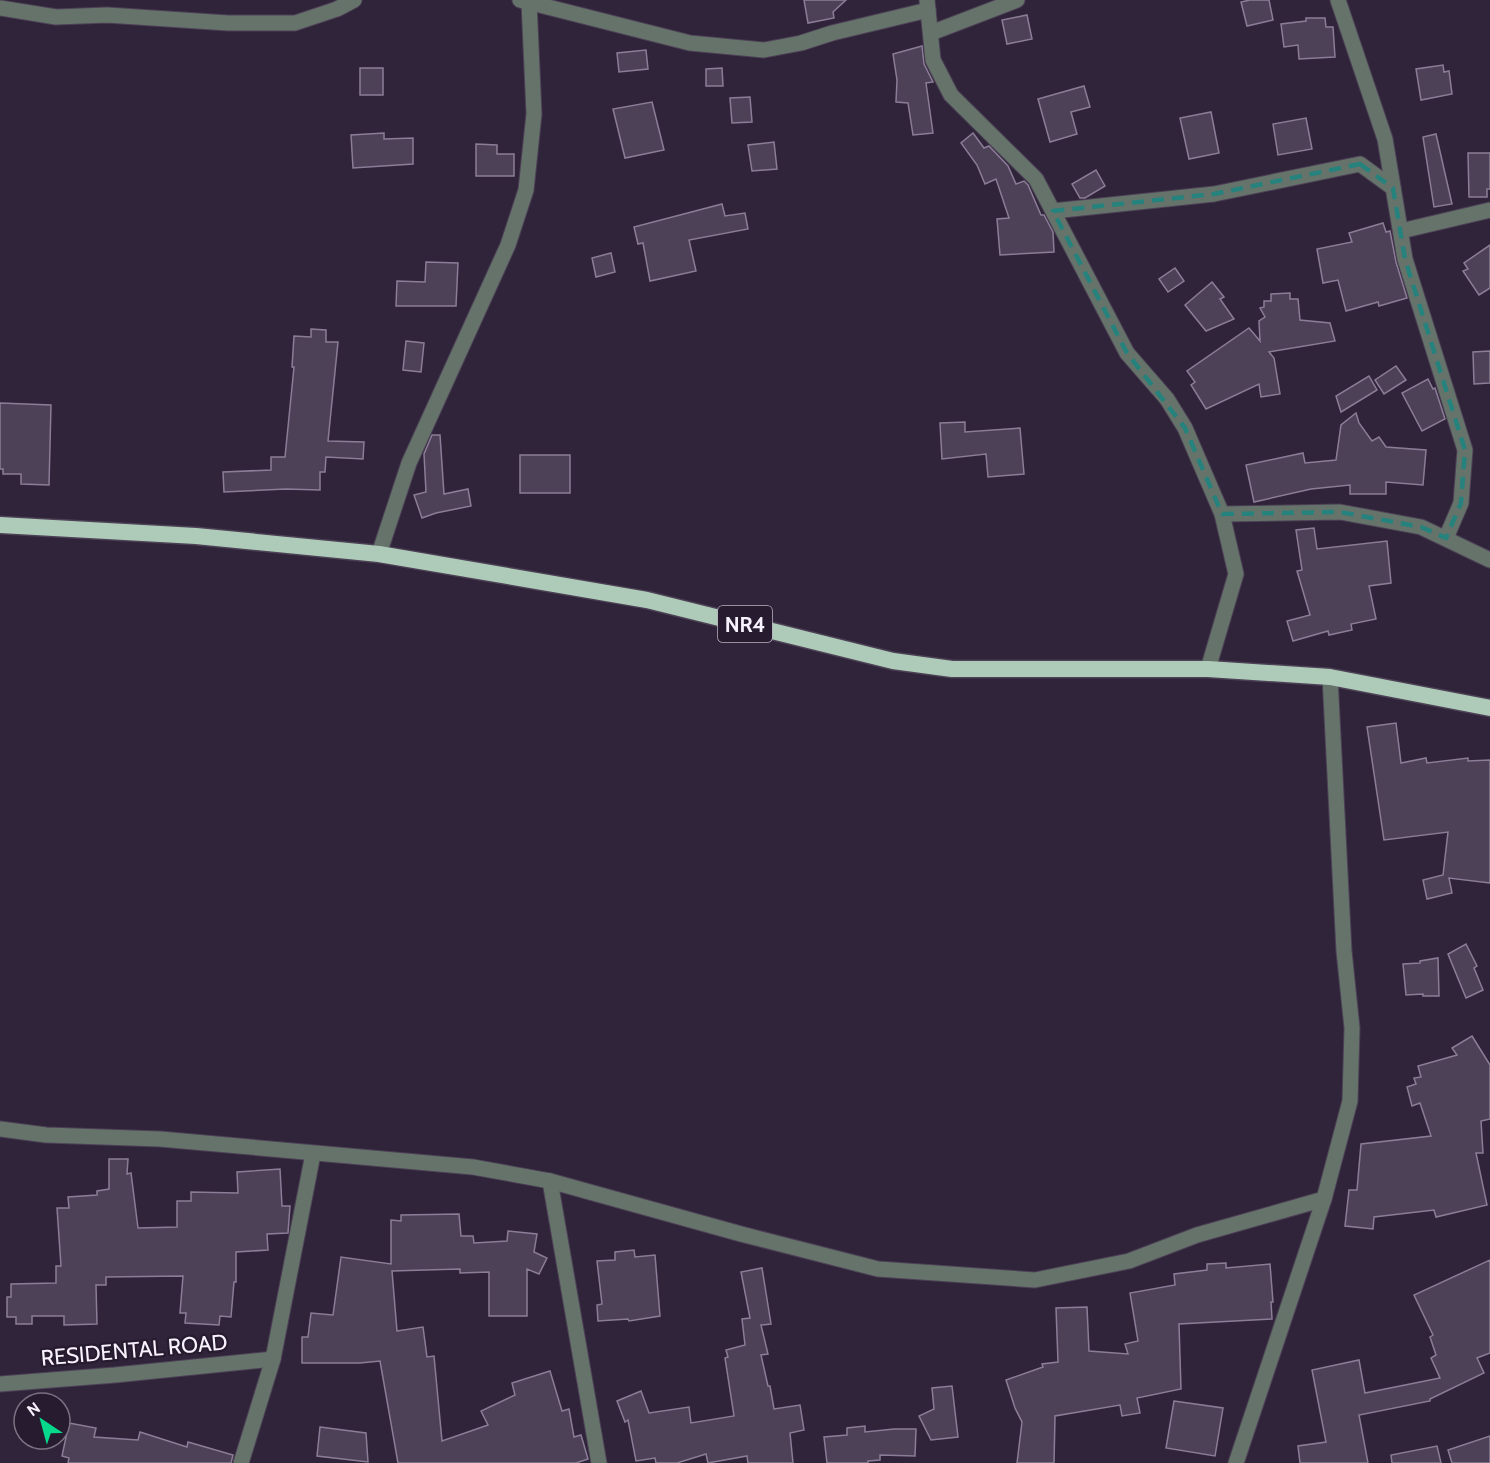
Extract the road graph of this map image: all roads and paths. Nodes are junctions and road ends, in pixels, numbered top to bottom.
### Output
1 (354, 0) edge
2 (1017, 0) edge
3 (1338, 0) edge
4 (525, 1) edge
5 (927, 5) edge
6 (0, 8) edge
7 (931, 33) junction
8 (1393, 189) junction
9 (1490, 210) edge
10 (1053, 211) junction
11 (1401, 231) junction
12 (1222, 514) junction
13 (0, 525) edge
14 (1446, 538) junction
15 (380, 554) junction
16 (1490, 560) edge
17 (1208, 669) junction
18 (1330, 677) junction
19 (1490, 708) edge
20 (0, 1129) edge
21 (313, 1154) junction
22 (550, 1181) junction
23 (1324, 1199) junction
24 (273, 1359) junction
25 (0, 1384) edge
26 (241, 1463) edge
27 (599, 1463) edge
28 (1236, 1463) edge

1 - 6 street
2 - 7 street
3 - 8 street
4 - 5 street
4 - 15 street
5 - 7 street
7 - 10 street
8 - 10 street
8 - 11 street
9 - 11 street
10 - 12 street
11 - 14 street
12 - 14 street
12 - 17 street
13 - 15 highway, NR4
14 - 16 street
15 - 17 highway, NR4
17 - 18 highway, NR4
18 - 19 highway, NR4
18 - 23 street
20 - 21 street
21 - 22 street
21 - 24 street
22 - 23 street
22 - 27 street
23 - 28 street
24 - 25 street, RESIDENTAL ROAD
24 - 26 street

